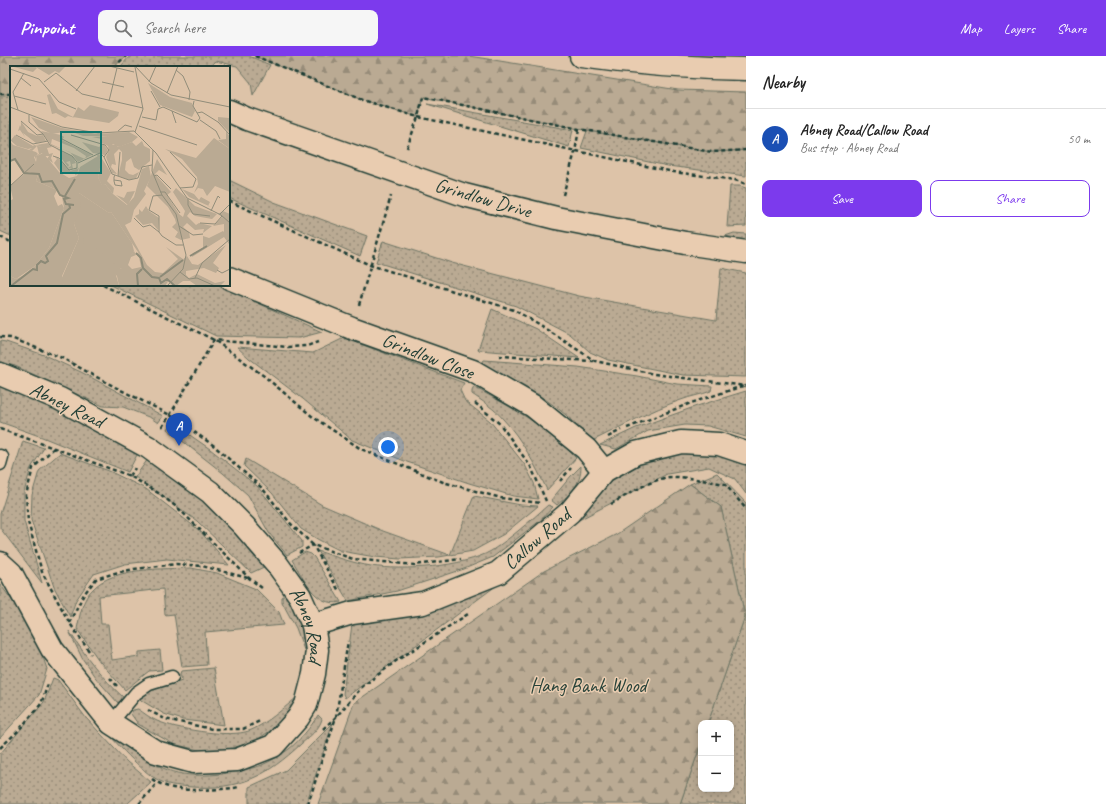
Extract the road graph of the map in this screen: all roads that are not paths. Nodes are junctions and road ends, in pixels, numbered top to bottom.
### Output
1 (581, 56) edge
2 (746, 69) edge
3 (230, 111) edge
4 (746, 252) edge
5 (230, 278) edge
6 (0, 374) edge
7 (746, 453) edge
8 (0, 456) edge
9 (0, 464) edge
10 (604, 471) junction
11 (0, 563) edge
12 (313, 625) junction
13 (172, 677) dead end
14 (111, 723) junction

1 - 2 street
3 - 4 street, Grindlow Drive
5 - 10 street, Grindlow Close
6 - 12 street, Abney Road
7 - 10 street, Callow Road
8 - 9 lane
10 - 12 street, Callow Road
11 - 14 street, Abney Road
12 - 14 street, Abney Road
13 - 14 lane

